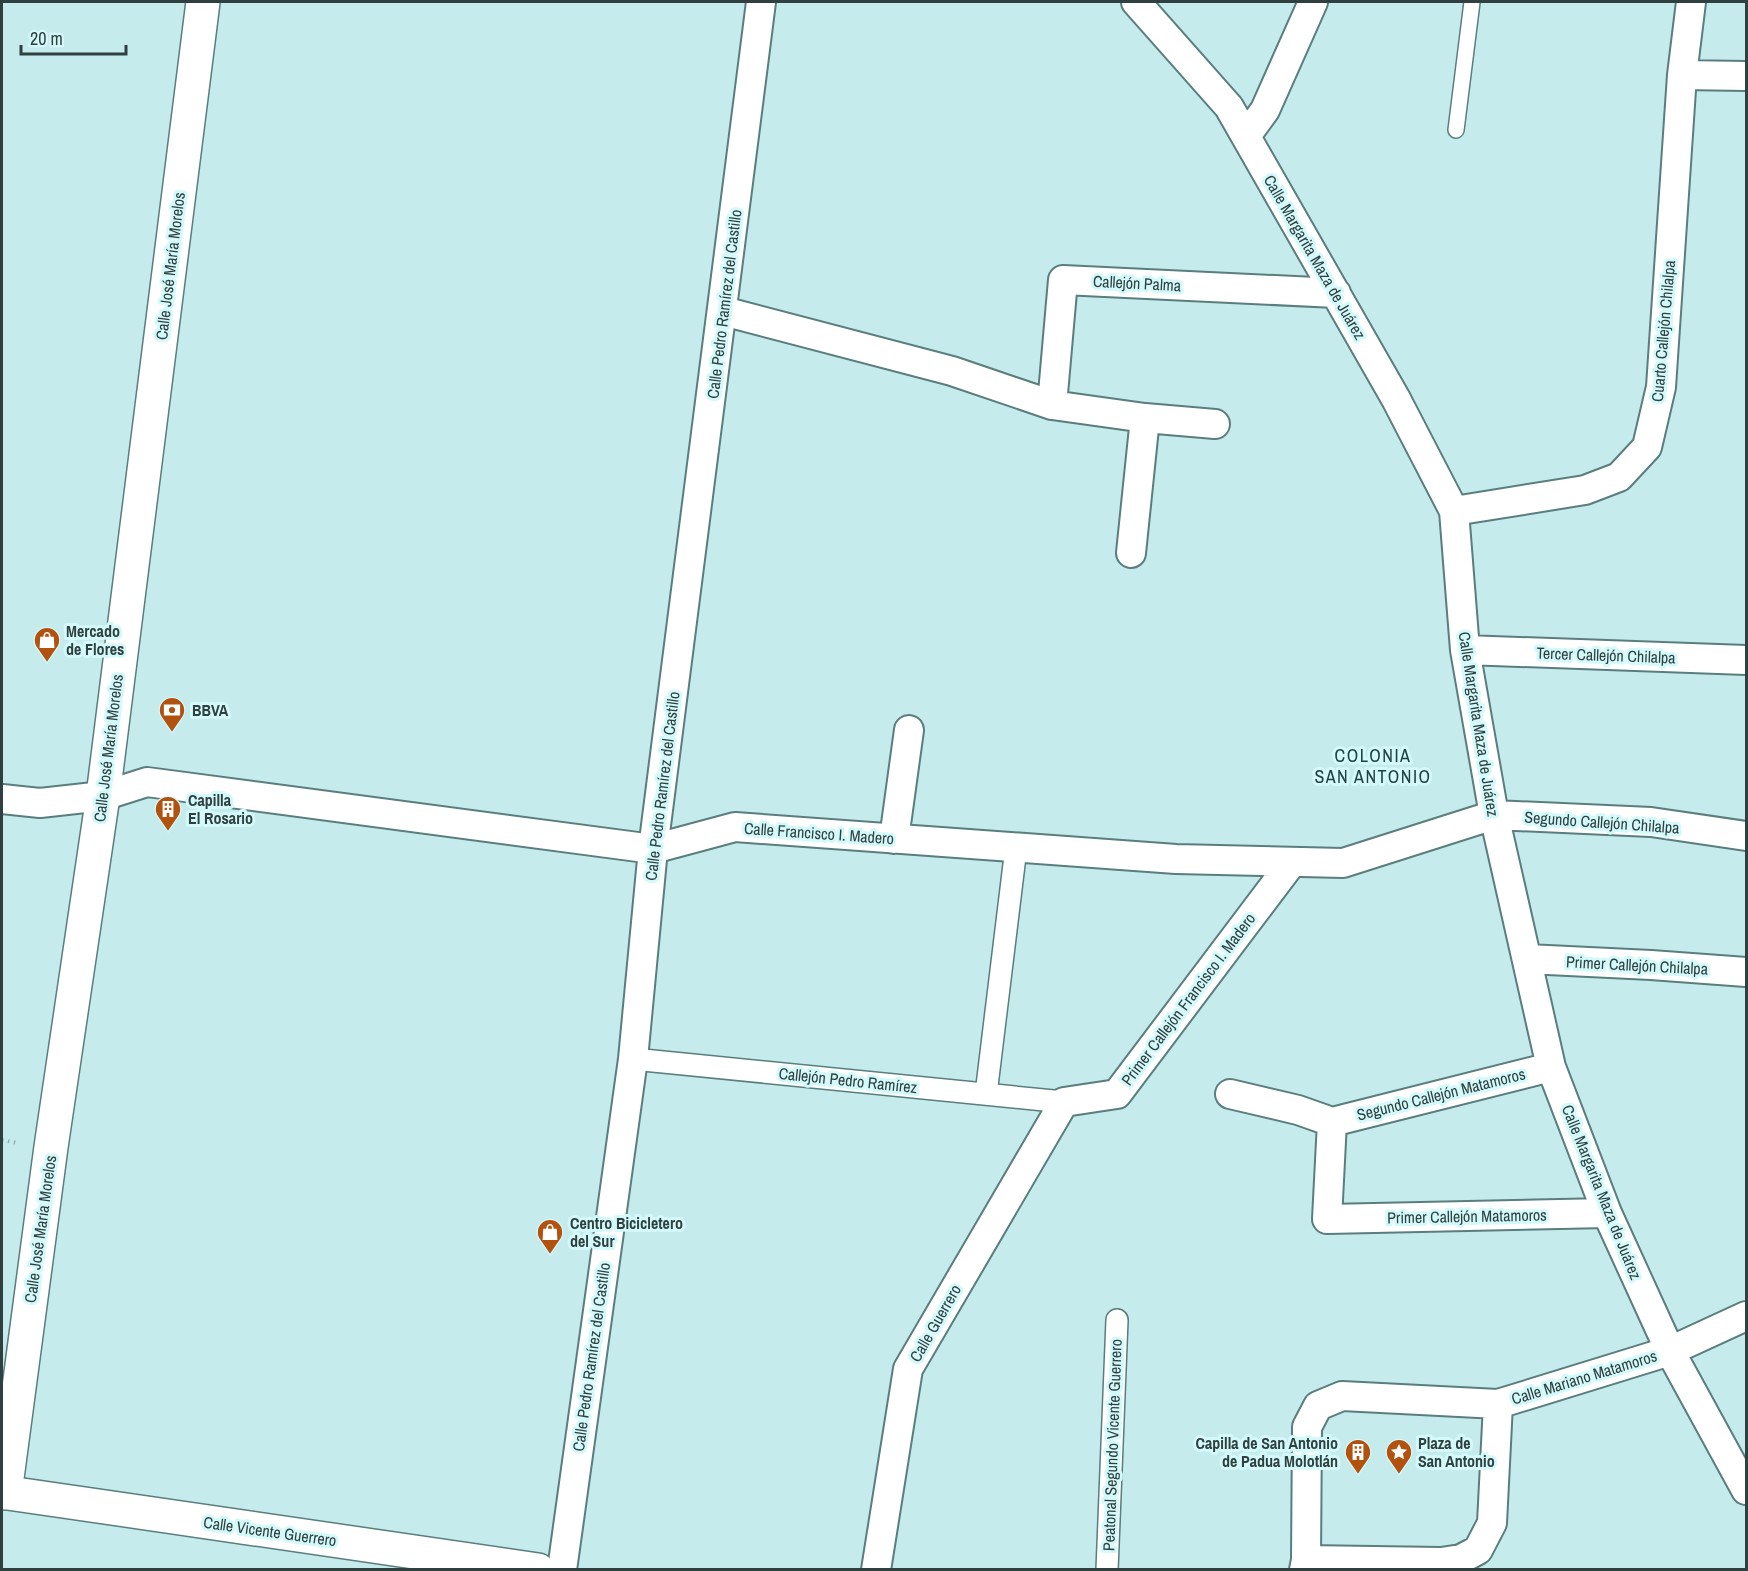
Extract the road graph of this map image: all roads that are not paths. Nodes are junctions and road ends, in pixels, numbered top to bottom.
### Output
1 (203, 2) edge
2 (761, 2) edge
3 (1136, 2) edge
4 (1313, 2) edge
5 (1472, 2) edge
6 (1691, 2) edge
7 (1682, 75) junction
8 (1746, 76) edge
9 (1456, 130) dead end
10 (1246, 136) junction
11 (1336, 293) junction
12 (723, 310) junction
13 (1052, 405) junction
14 (1145, 418) junction
15 (1215, 424) dead end
16 (1454, 511) junction
17 (1131, 553) dead end
18 (1465, 650) junction
19 (1746, 660) edge
20 (909, 730) dead end
21 (103, 796) junction
22 (2, 799) edge
23 (1494, 815) junction
24 (1746, 836) edge
25 (894, 839) junction
26 (1016, 848) junction
27 (653, 849) junction
28 (1292, 862) junction
29 (1527, 959) junction
30 (1746, 972) edge
31 (633, 1059) junction
32 (1551, 1066) junction
33 (986, 1094) junction
34 (1230, 1094) dead end
35 (1064, 1102) junction
36 (1332, 1122) junction
37 (1607, 1213) junction
38 (1746, 1316) edge
39 (1117, 1320) dead end
40 (1670, 1351) junction
41 (1498, 1404) junction
42 (1746, 1490) edge
43 (3, 1492) edge
44 (1305, 1565) edge
45 (538, 1569) edge
46 (562, 1569) edge
47 (876, 1569) edge
48 (1107, 1569) edge

1 - 21 street, Calle José María Morelos
2 - 12 street, Calle Pedro Ramírez del Castillo
3 - 10 street, Calle Margarita Maza de Juárez
4 - 10 street
5 - 9 lane
6 - 7 street, Cuarto Callejón Chilalpa
7 - 8 street
7 - 16 street, Cuarto Callejón Chilalpa
10 - 11 street, Calle Margarita Maza de Juárez
11 - 13 street, Callejón Palma
11 - 16 street, Calle Margarita Maza de Juárez
12 - 13 street
12 - 27 street, Calle Pedro Ramírez del Castillo
13 - 14 street
14 - 15 street
14 - 17 street
16 - 18 street, Calle Margarita Maza de Juárez
18 - 19 street, Tercer Callejón Chilalpa
18 - 23 street, Calle Margarita Maza de Juárez
20 - 25 street
21 - 22 street, Calle Francisco I. Madero
21 - 27 street, Calle Francisco I. Madero
21 - 43 street, Calle José María Morelos
23 - 24 street, Segundo Callejón Chilalpa
23 - 28 street, Calle Francisco I. Madero
23 - 29 street, Calle Margarita Maza de Juárez
25 - 26 street, Calle Francisco I. Madero
25 - 27 street, Calle Francisco I. Madero
26 - 28 street, Calle Francisco I. Madero
26 - 33 street
27 - 31 street, Calle Pedro Ramírez del Castillo
28 - 35 street, Primer Callejón Francisco I. Madero
29 - 30 street, Primer Callejón Chilalpa
29 - 32 street, Calle Margarita Maza de Juárez
31 - 33 street, Callejón Pedro Ramírez
31 - 46 street, Calle Pedro Ramírez del Castillo
32 - 36 street, Segundo Callejón Matamoros
32 - 37 street, Calle Margarita Maza de Juárez
33 - 35 street, Callejón Pedro Ramírez
34 - 36 street
35 - 47 street, Calle Guerrero
36 - 37 street, Primer Callejón Matamoros
37 - 40 street, Calle Margarita Maza de Juárez
38 - 40 street, Calle Mariano Matamoros
39 - 48 street, Peatonal Segundo Vicente Guerrero
40 - 41 street, Calle Mariano Matamoros
40 - 42 street, Calle Margarita Maza de Juárez
41 - 44 street, Calle Mariano Matamoros
41 - 44 street, Calle Mariano Matamoros
43 - 45 street, Calle Vicente Guerrero

